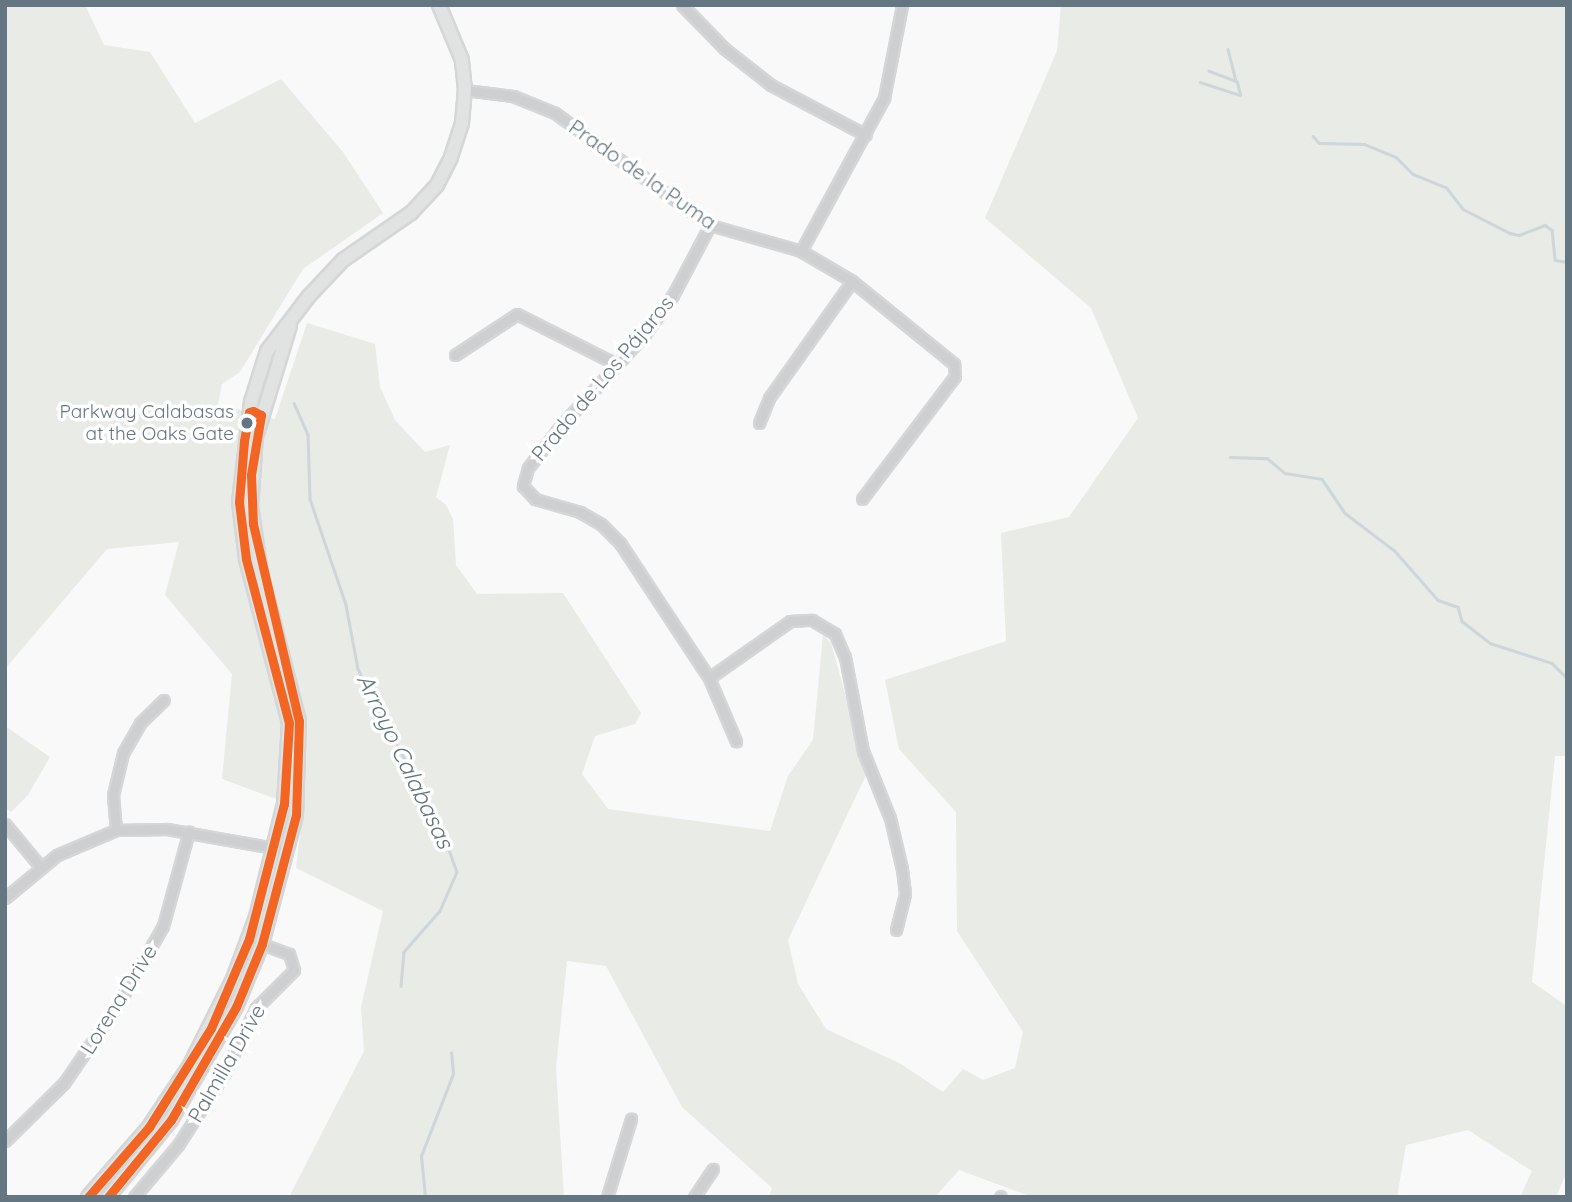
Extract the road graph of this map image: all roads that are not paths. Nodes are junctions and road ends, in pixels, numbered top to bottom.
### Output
1 (439, 5) edge
2 (682, 5) edge
3 (902, 5) edge
4 (465, 90) junction
5 (866, 135) junction
6 (710, 225) junction
7 (801, 251) junction
8 (852, 281) junction
9 (292, 322) junction
10 (455, 355) dead end
11 (616, 365) junction
12 (260, 372) junction
13 (274, 377) junction
14 (255, 414) junction
15 (759, 423) dead end
16 (862, 499) dead end
17 (709, 678) junction
18 (164, 699) dead end
19 (736, 741) dead end
20 (5, 824) edge
21 (116, 830) junction
22 (189, 831) junction
23 (274, 848) junction
24 (288, 850) junction
25 (40, 866) junction
26 (5, 898) edge
27 (896, 930) dead end
28 (249, 939) junction
29 (262, 944) junction
30 (631, 1119) dead end
31 (5, 1142) edge
32 (713, 1169) dead end
33 (88, 1197) edge
34 (108, 1197) edge
35 (134, 1197) edge
36 (607, 1197) edge
37 (694, 1197) edge

1 - 4 street
2 - 5 street
3 - 5 street
4 - 6 street, Prado de la Puma
4 - 9 street
5 - 7 street
6 - 7 street, Prado de la Puma
6 - 11 street, Prado de Los Pájaros
7 - 8 street, Prado de la Puma
8 - 15 street
8 - 16 street, Prado de la Puma
9 - 12 street
9 - 13 street
10 - 11 street
11 - 17 street, Prado de Los Pájaros
12 - 13 street
12 - 14 street
13 - 14 street
14 - 23 street
14 - 24 street
17 - 19 street, Prado de Los Pájaros
17 - 27 street
18 - 21 street
20 - 25 street
21 - 22 street
21 - 25 street
22 - 23 street
22 - 31 street, Lorena Drive
23 - 24 street
23 - 28 street
24 - 29 street
25 - 26 street
28 - 29 street
28 - 33 street
29 - 34 street
29 - 35 street, Palmilla Drive
30 - 36 street
32 - 37 street

